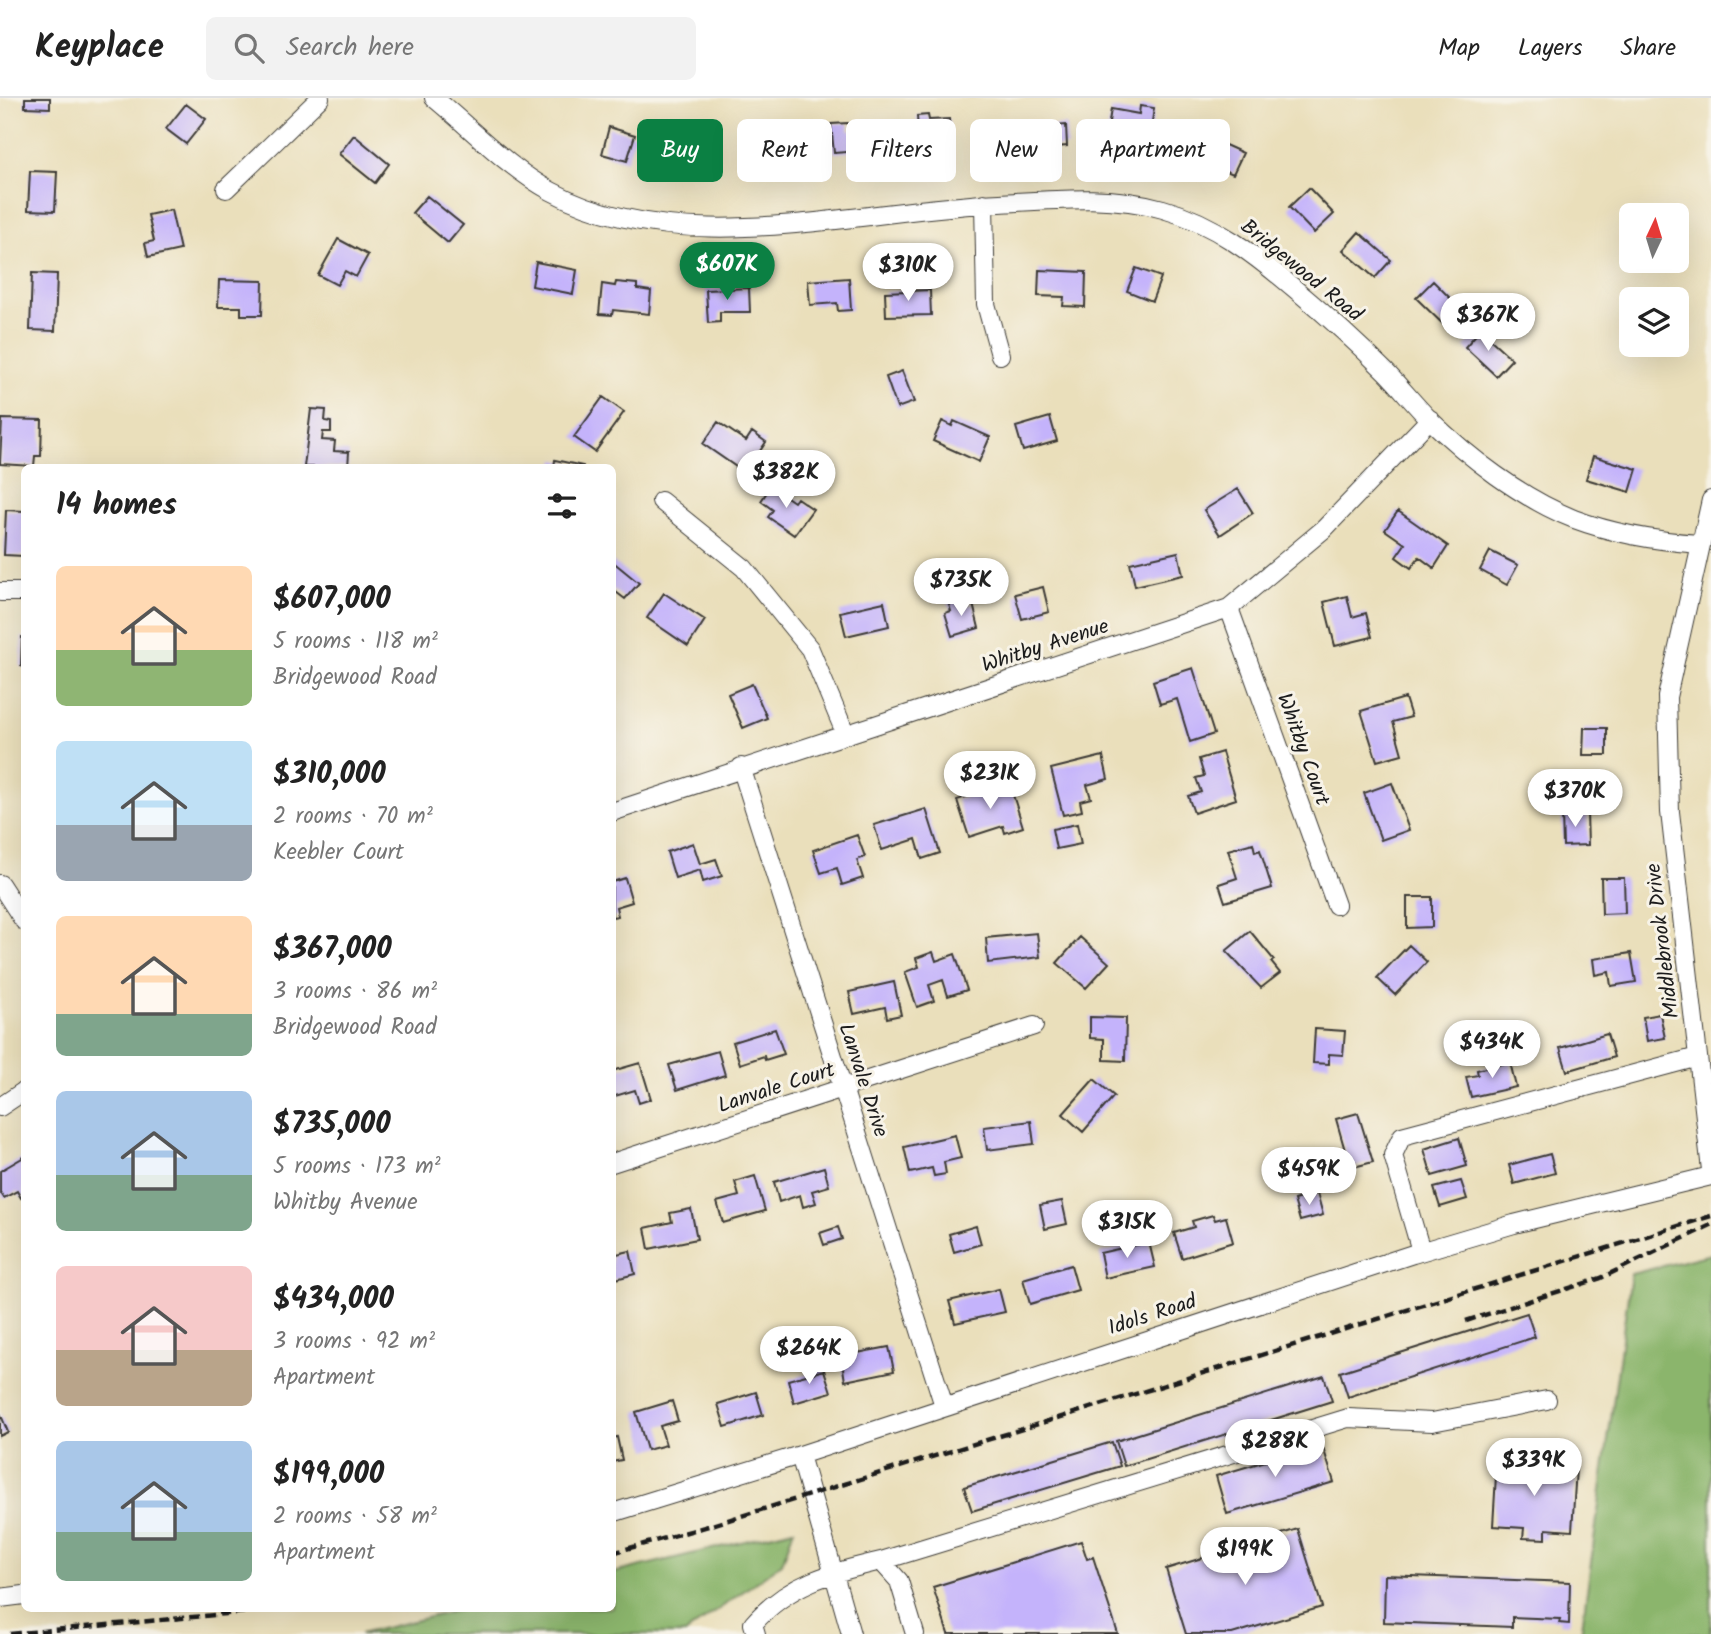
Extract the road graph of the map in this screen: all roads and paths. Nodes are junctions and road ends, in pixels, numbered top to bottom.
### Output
1 (320, 98) edge
2 (434, 98) edge
3 (226, 189) dead end
4 (984, 203) junction
5 (1000, 355) dead end
6 (1430, 419) junction
7 (1711, 500) edge
8 (662, 501) dead end
9 (1699, 544) junction
10 (0, 592) edge
11 (21, 592) edge
12 (1229, 608) junction
13 (846, 735) junction
14 (741, 768) junction
15 (616, 811) edge
16 (0, 884) edge
17 (1336, 905) dead end
18 (21, 916) edge
19 (1034, 1027) dead end
20 (1698, 1057) junction
21 (843, 1089) junction
22 (21, 1093) edge
23 (0, 1107) edge
24 (616, 1162) edge
25 (1711, 1170) edge
26 (1711, 1176) edge
27 (1422, 1251) junction
28 (1547, 1400) dead end
29 (944, 1406) junction
30 (800, 1455) junction
31 (616, 1512) edge
32 (881, 1561) junction
33 (832, 1573) junction
34 (21, 1595) edge
35 (0, 1598) edge
36 (756, 1634) edge
37 (851, 1634) edge
38 (915, 1634) edge

1 - 3 street
2 - 4 street, Bridgewood Road
4 - 5 street
4 - 6 street, Bridgewood Road
6 - 9 street, Bridgewood Road
6 - 12 street, Whitby Avenue
7 - 9 street, Middlebrook Drive
8 - 13 street
9 - 20 street, Middlebrook Drive
10 - 11 street
12 - 13 street, Whitby Avenue
12 - 17 street, Whitby Court
13 - 14 street, Whitby Avenue
14 - 15 street, Whitby Avenue
14 - 21 street, Lanvale Drive
16 - 18 street
19 - 21 street, Lanvale Court
20 - 25 street, Middlebrook Drive
20 - 27 street
21 - 24 street, Lanvale Court
21 - 29 street, Lanvale Drive
22 - 23 street
26 - 27 street, Idols Road
27 - 29 street, Idols Road
28 - 32 street
29 - 30 street, Idols Road
30 - 31 street, Idols Road
30 - 33 street
32 - 33 street
32 - 38 street
33 - 36 street
33 - 37 street
34 - 35 street

